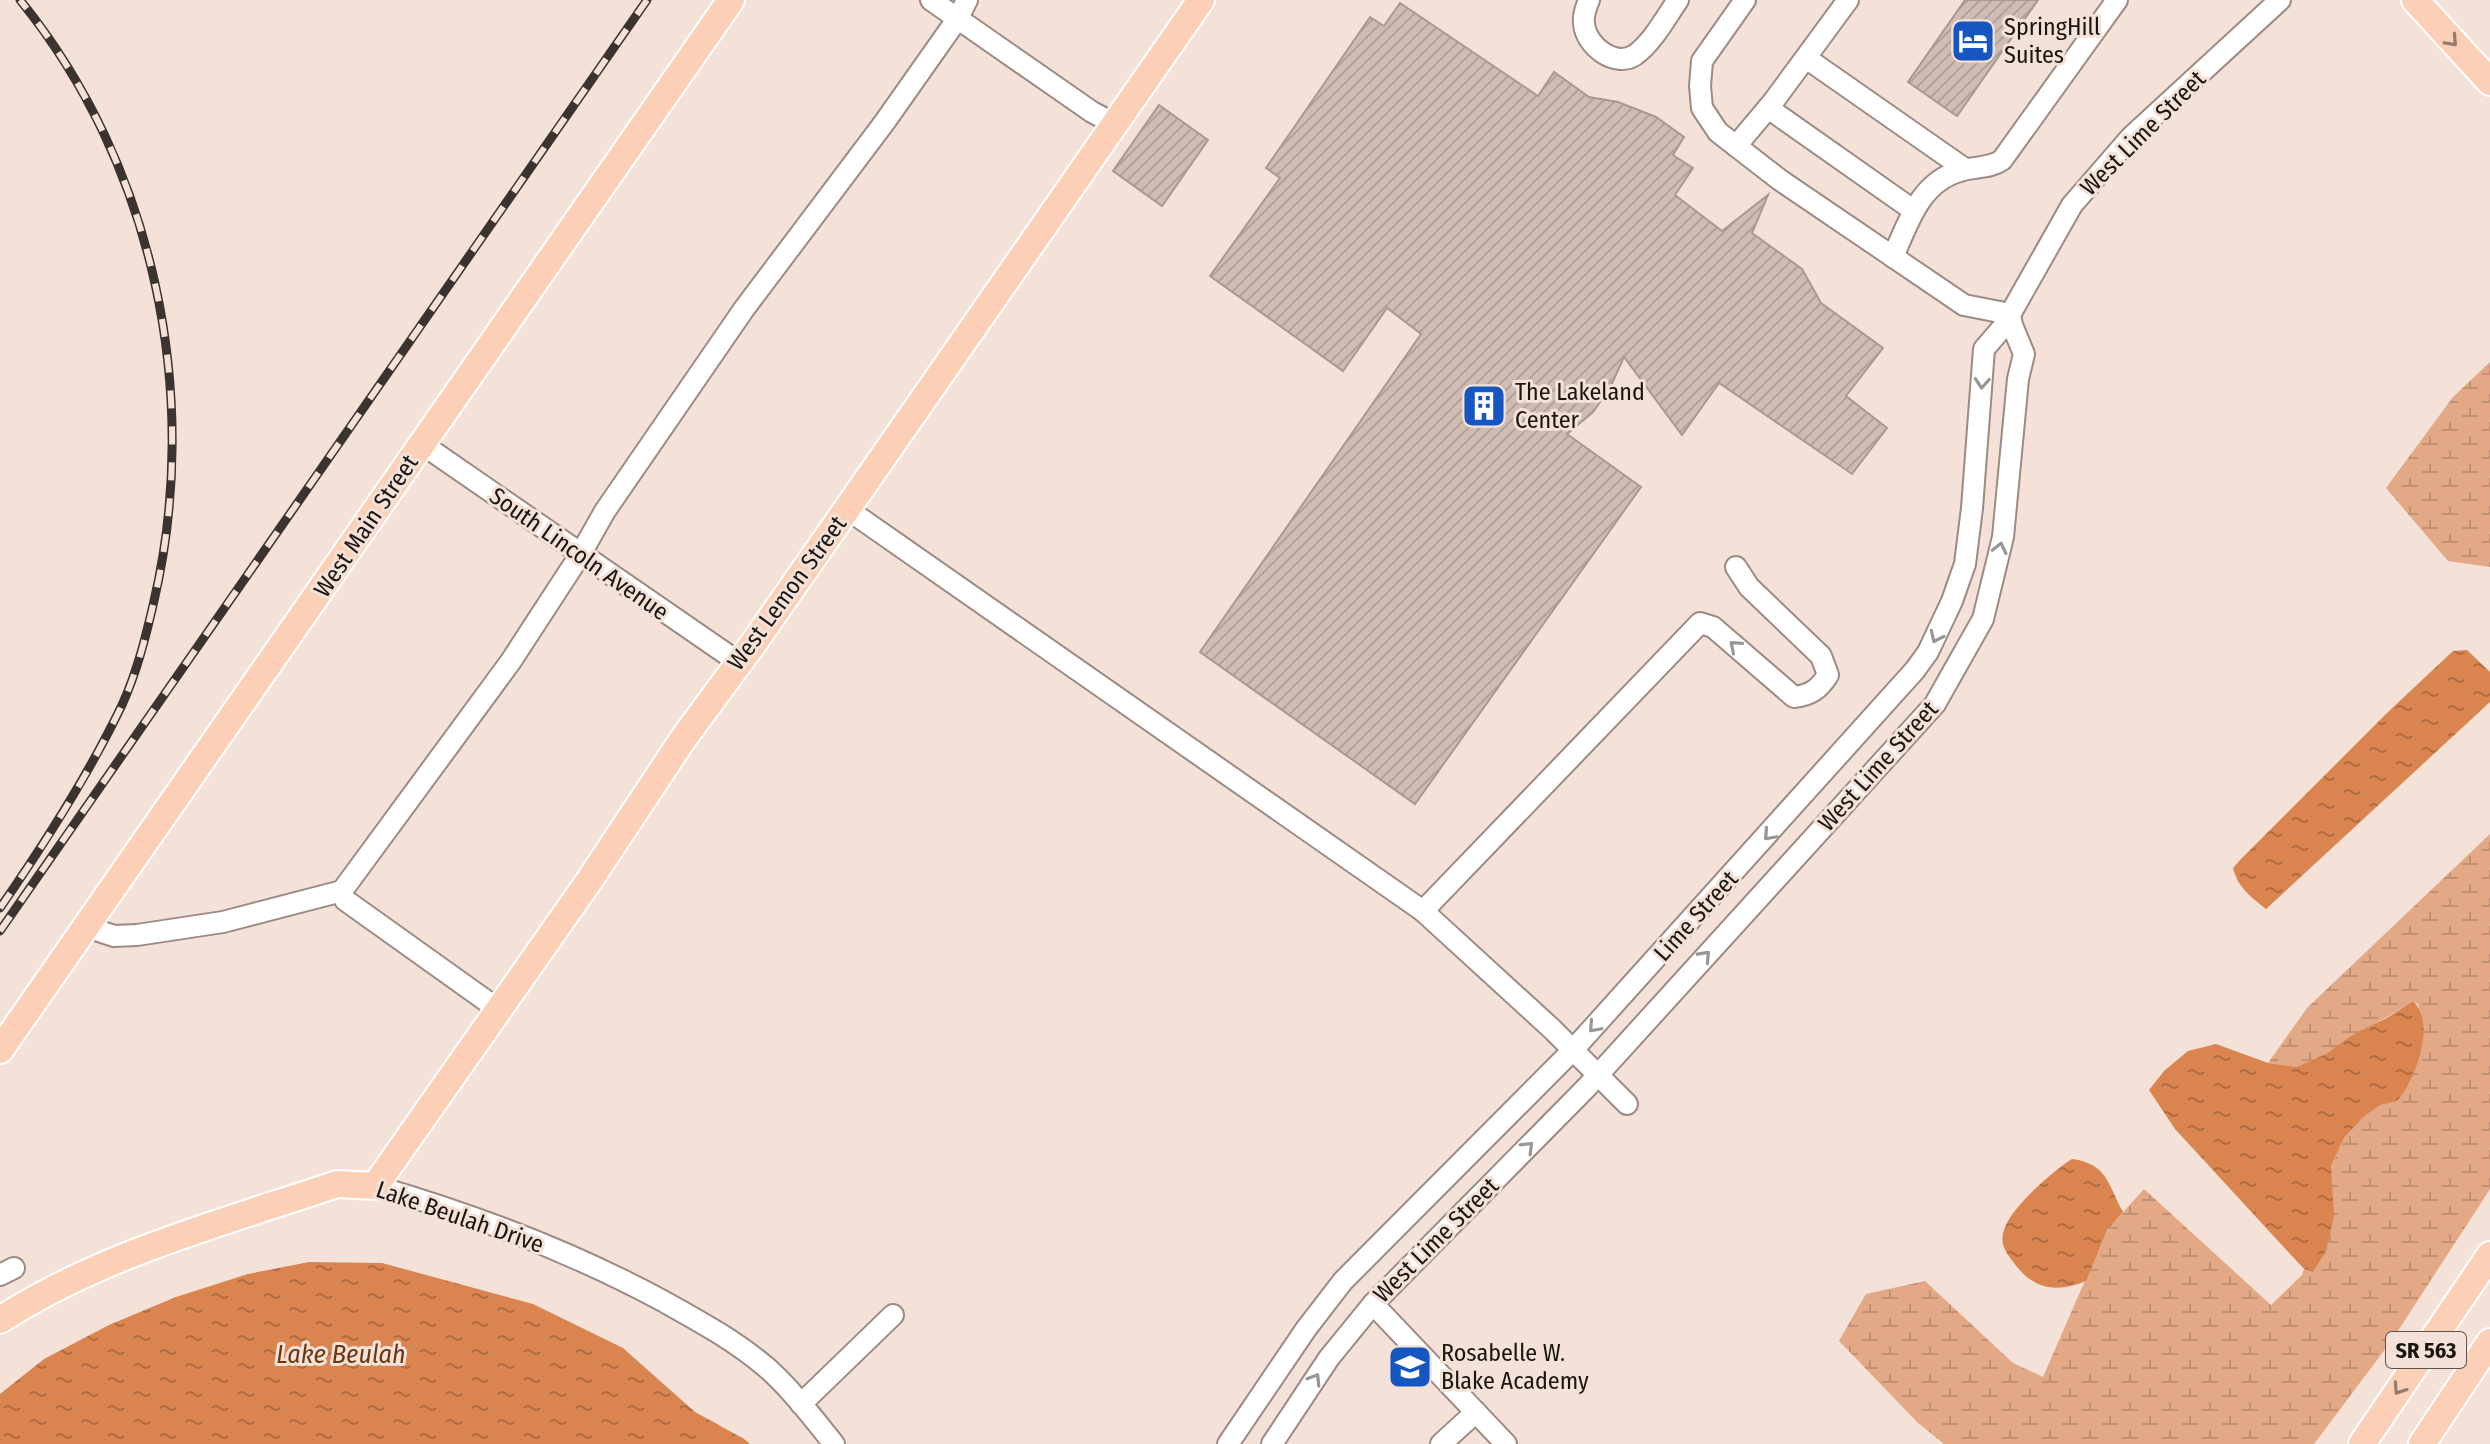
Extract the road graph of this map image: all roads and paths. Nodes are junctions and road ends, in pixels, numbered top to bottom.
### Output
1 (731, 0) edge
2 (931, 0) edge
3 (1201, 0) edge
4 (1589, 0) edge
5 (1678, 0) edge
6 (1745, 0) edge
7 (1848, 0) edge
8 (2117, 0) edge
9 (2280, 0) edge
10 (2415, 0) edge
11 (962, 9) edge
12 (1806, 58) junction
13 (2490, 82) edge
14 (1768, 108) junction
15 (1115, 124) junction
16 (1736, 146) junction
17 (1965, 169) junction
18 (1913, 210) junction
19 (1893, 257) junction
20 (2010, 314) junction
21 (422, 444) junction
22 (847, 509) junction
23 (580, 555) junction
24 (1736, 567) dead end
25 (738, 662) junction
26 (342, 891) junction
27 (1423, 911) junction
28 (87, 927) junction
29 (499, 1010) junction
30 (0, 1050) edge
31 (1572, 1051) junction
32 (1597, 1075) junction
33 (1627, 1104) dead end
34 (375, 1186) junction
35 (2490, 1255) edge
36 (1373, 1304) junction
37 (2, 1314) edge
38 (893, 1315) dead end
39 (2490, 1342) edge
40 (801, 1404) junction
41 (1476, 1412) junction
42 (834, 1444) edge
43 (1228, 1444) edge
44 (1272, 1444) edge
45 (1441, 1444) edge
46 (1506, 1444) edge
47 (2362, 1444) edge
48 (2422, 1444) edge

1 - 21 main road, West Main Street
2 - 11 street
3 - 15 main road, West Lemon Street
4 - 5 street
6 - 16 street
7 - 12 street
8 - 17 street
9 - 20 street, West Lime Street
10 -> 13 main road
11 - 15 street
11 - 23 street
12 - 14 street
12 - 17 street
14 - 16 street
14 - 18 street
15 - 22 main road, West Lemon Street
16 - 19 street
17 - 18 street
18 - 19 street
19 - 20 street
20 -> 31 street, Lime Street
32 -> 20 street, West Lime Street
21 - 23 street, South Lincoln Avenue
21 - 28 main road, West Main Street
22 - 25 main road, West Lemon Street
22 - 27 street
23 - 25 street, South Lincoln Avenue
23 - 26 street
24 -> 27 street
25 - 29 main road, West Lemon Street
26 - 28 street
26 - 29 street
27 - 31 street
28 - 30 main road, West Main Street
29 - 34 main road, West Lemon Street
31 - 32 street
31 - 43 street, Lime Street
32 - 33 street
36 -> 32 street, West Lime Street
34 - 37 main road, Lake Beulah Drive
34 - 40 street, Lake Beulah Drive
35 -> 47 main road, SR 563
36 - 41 street
44 -> 36 street, West Lime Street
38 - 40 street
39 - 48 main road, SR 563
40 - 42 street, Lake Beulah Drive
41 - 45 street
41 - 46 street

